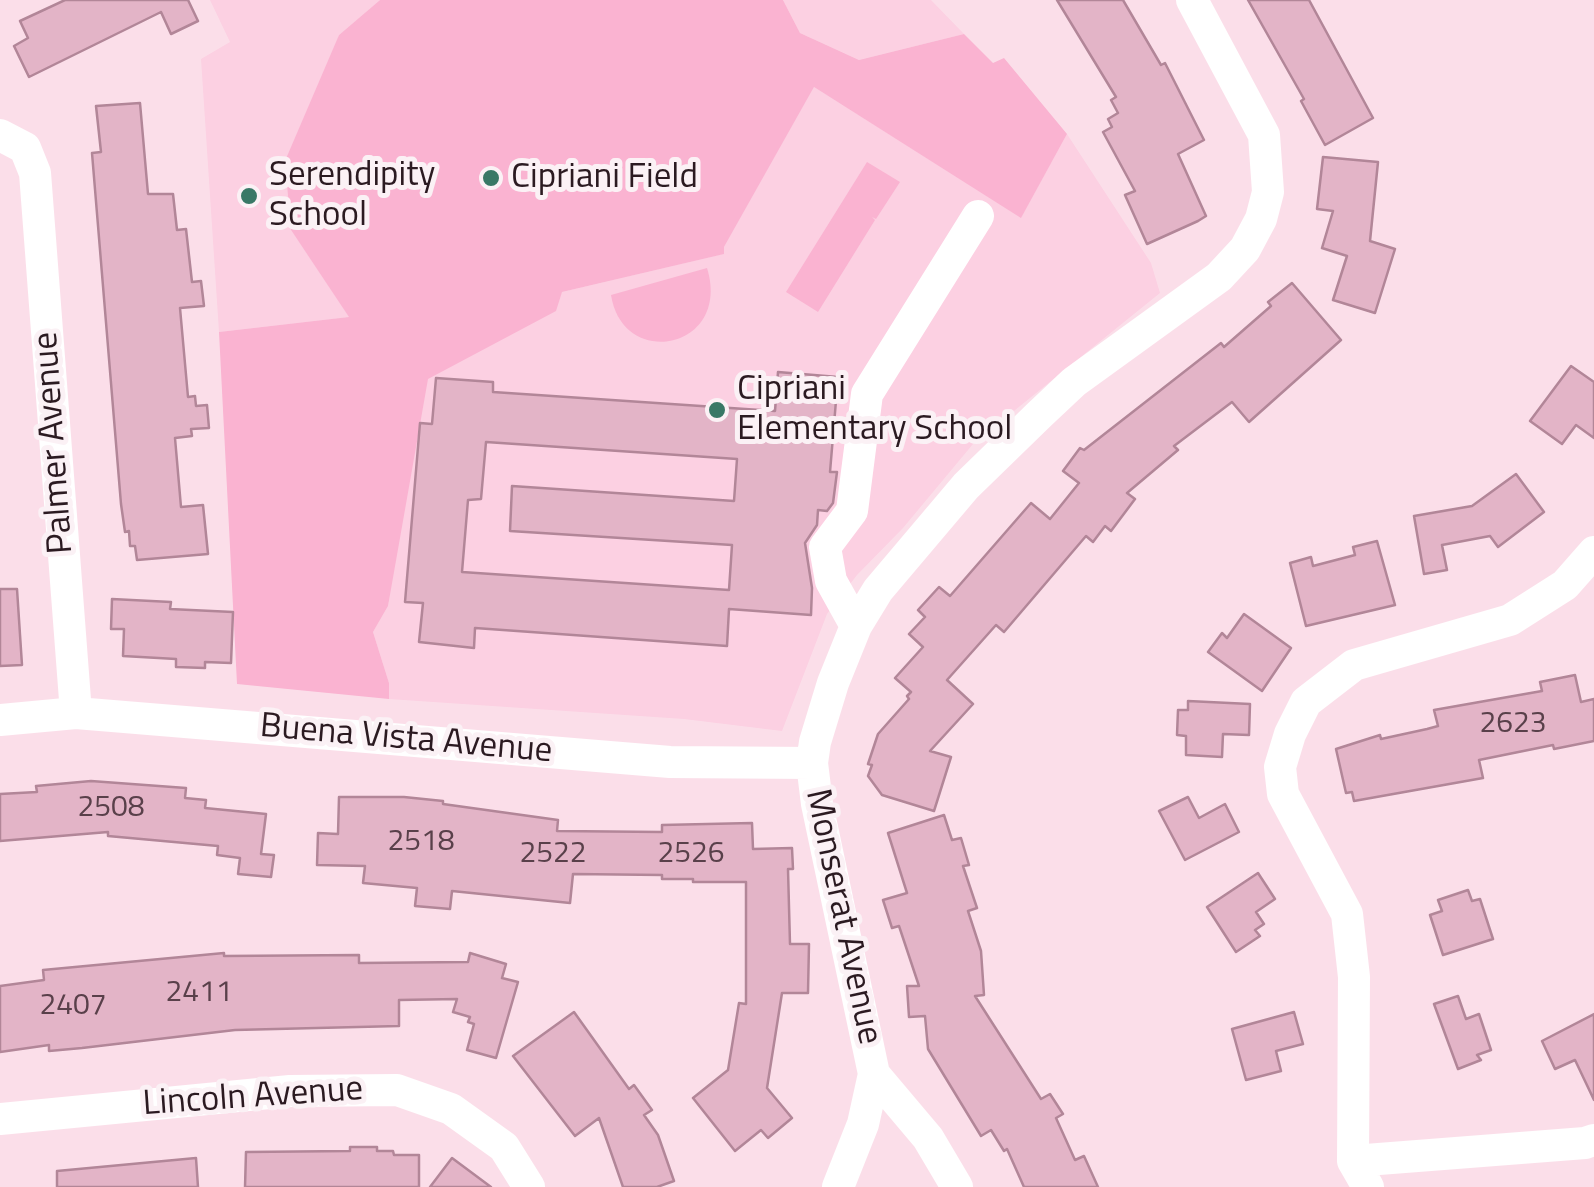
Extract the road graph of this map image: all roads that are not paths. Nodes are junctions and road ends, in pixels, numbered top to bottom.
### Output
1 (1192, 0) edge
2 (0, 135) edge
3 (978, 216) dead end
4 (1594, 552) edge
5 (856, 626) junction
6 (76, 712) junction
7 (0, 720) edge
8 (812, 763) junction
9 (874, 1074) junction
10 (0, 1119) edge
11 (1594, 1140) edge
12 (1360, 1174) edge
13 (529, 1187) edge
14 (838, 1187) edge
15 (957, 1187) edge

1 - 5 street, Monserat Avenue
2 - 6 street, Palmer Avenue
3 - 5 street
4 - 12 street
5 - 8 street, Monserat Avenue
6 - 7 street, Buena Vista Avenue
6 - 8 street, Buena Vista Avenue
8 - 9 street, Monserat Avenue
9 - 14 street, Monserat Avenue
9 - 15 street
10 - 13 street, Lincoln Avenue
11 - 12 street

